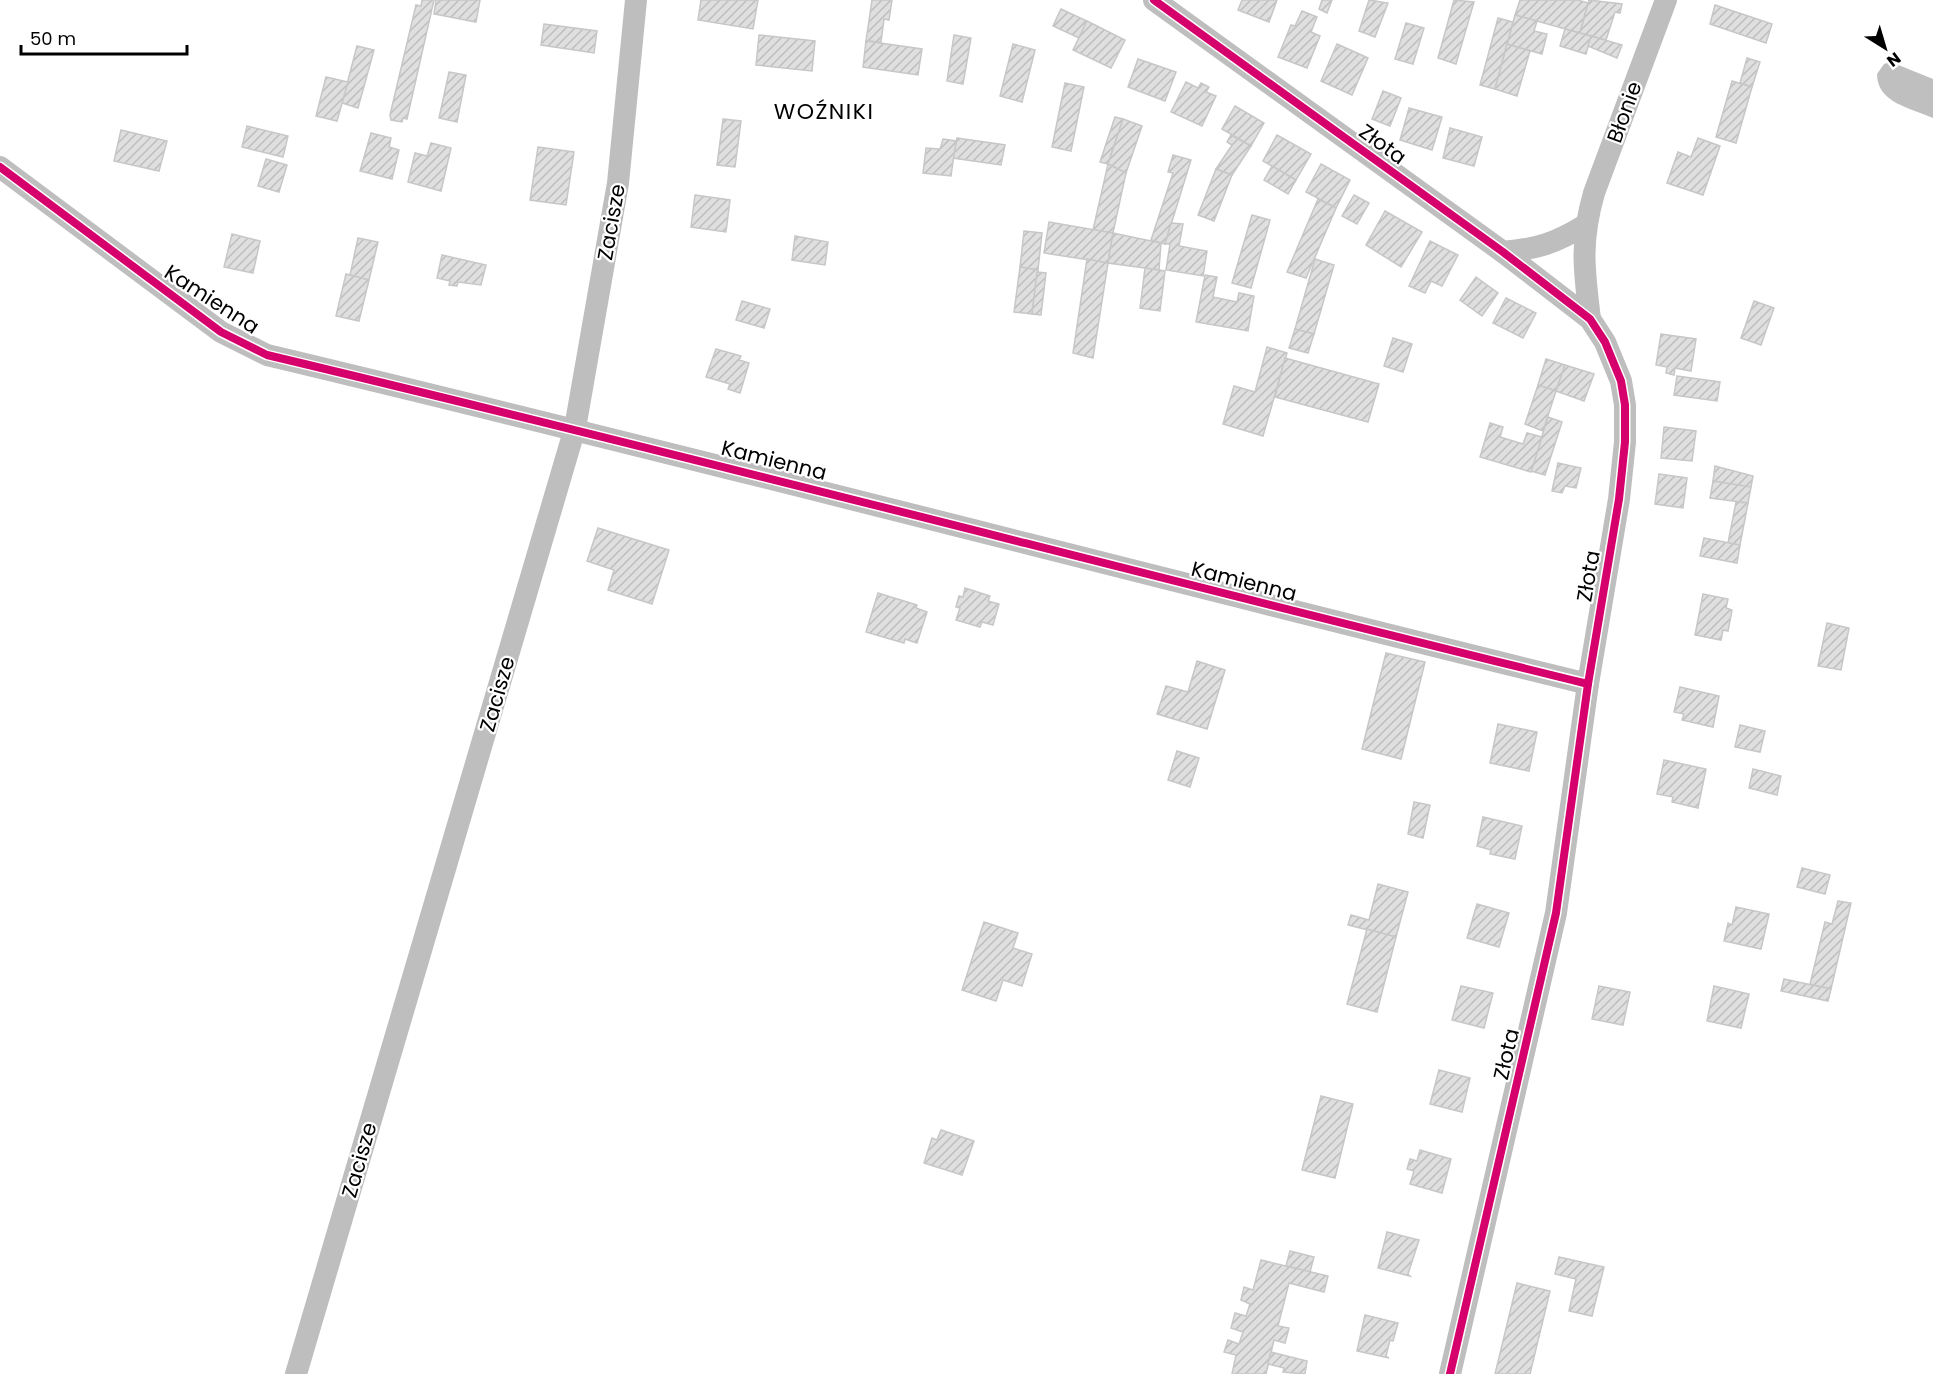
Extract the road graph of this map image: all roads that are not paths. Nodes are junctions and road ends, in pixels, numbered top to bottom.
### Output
1 (636, 0) edge
2 (1154, 0) edge
3 (1666, 0) edge
4 (0, 167) edge
5 (1585, 225) junction
6 (1503, 252) junction
7 (1590, 319) junction
8 (575, 428) junction
9 (1588, 684) junction
10 (296, 1374) edge
11 (1450, 1374) edge

1 - 8 street, Zacisze
2 - 6 street, Złota
3 - 5 street, Błonie
4 - 8 street, Kamienna
5 - 6 street
5 - 7 street, Błonie
6 - 7 street, Złota
7 - 9 street, Złota
8 - 9 street, Kamienna
8 - 10 street, Zacisze
9 - 11 street, Złota

